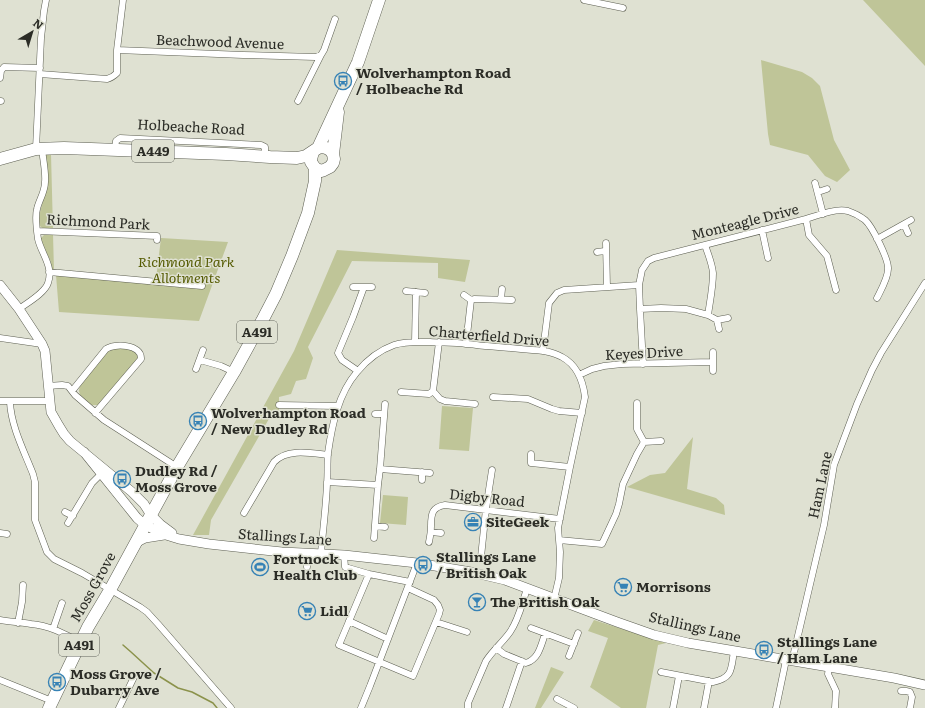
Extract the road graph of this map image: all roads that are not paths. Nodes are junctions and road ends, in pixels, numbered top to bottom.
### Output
1 (46, 0) edge
2 (123, 0) edge
3 (379, 0) edge
4 (584, 0) edge
5 (623, 8) dead end
6 (335, 19) dead end
7 (117, 50) junction
8 (321, 55) junction
9 (40, 71) junction
10 (0, 78) edge
11 (298, 101) dead end
12 (340, 101) junction
13 (39, 149) junction
14 (315, 150) junction
15 (333, 154) junction
16 (268, 157) junction
17 (0, 159) edge
18 (314, 167) junction
19 (330, 167) junction
20 (815, 183) dead end
21 (827, 189) dead end
22 (818, 192) junction
23 (308, 213) junction
24 (823, 214) junction
25 (806, 219) junction
26 (911, 220) dead end
27 (904, 224) junction
28 (762, 230) junction
29 (38, 231) junction
30 (908, 233) dead end
31 (157, 237) dead end
32 (877, 239) junction
33 (606, 243) dead end
34 (705, 245) junction
35 (606, 251) junction
36 (597, 252) dead end
37 (768, 258) dead end
38 (49, 272) junction
39 (925, 283) edge
40 (639, 284) junction
41 (0, 285) edge
42 (202, 286) dead end
43 (353, 287) dead end
44 (364, 287) junction
45 (607, 287) junction
46 (372, 288) dead end
47 (502, 289) dead end
48 (836, 290) dead end
49 (406, 291) dead end
50 (416, 292) junction
51 (425, 293) dead end
52 (464, 295) dead end
53 (877, 298) dead end
54 (501, 299) junction
55 (471, 300) junction
56 (512, 300) dead end
57 (19, 309) junction
58 (640, 309) junction
59 (708, 315) junction
60 (728, 318) dead end
61 (717, 320) junction
62 (719, 329) dead end
63 (0, 338) edge
64 (415, 342) junction
65 (439, 342) junction
66 (42, 344) junction
67 (466, 344) junction
68 (203, 350) dead end
69 (543, 350) junction
70 (713, 352) dead end
71 (200, 360) junction
72 (712, 362) junction
73 (643, 364) junction
74 (196, 369) dead end
75 (713, 370) dead end
76 (358, 371) junction
77 (234, 372) junction
78 (580, 375) junction
79 (48, 386) junction
80 (72, 391) junction
81 (433, 391) junction
82 (401, 392) dead end
83 (493, 397) dead end
84 (0, 401) edge
85 (50, 401) junction
86 (10, 402) junction
87 (637, 403) dead end
88 (385, 404) dead end
89 (475, 404) dead end
90 (279, 405) dead end
91 (338, 406) junction
92 (95, 413) junction
93 (582, 413) junction
94 (375, 414) dead end
95 (383, 414) junction
96 (661, 441) dead end
97 (644, 442) junction
98 (84, 452) junction
99 (328, 454) junction
100 (531, 454) dead end
101 (177, 467) junction
102 (570, 468) junction
103 (380, 469) junction
104 (492, 470) dead end
105 (422, 472) junction
106 (430, 473) dead end
107 (101, 474) junction
108 (422, 480) dead end
109 (327, 482) junction
110 (378, 485) junction
111 (162, 494) junction
112 (137, 497) junction
113 (486, 509) junction
114 (65, 512) dead end
115 (244, 513) dead end
116 (73, 516) junction
117 (560, 519) junction
118 (148, 520) junction
119 (68, 523) dead end
120 (375, 526) junction
121 (385, 527) dead end
122 (431, 532) junction
123 (441, 533) dead end
124 (166, 535) junction
125 (374, 538) dead end
126 (179, 539) junction
127 (559, 540) junction
128 (429, 542) dead end
129 (135, 543) junction
130 (307, 553) junction
131 (321, 553) junction
132 (344, 555) junction
133 (481, 557) dead end
134 (418, 563) junction
135 (307, 567) dead end
136 (369, 574) junction
137 (23, 585) dead end
138 (409, 585) junction
139 (527, 589) junction
140 (110, 590) junction
141 (553, 598) junction
142 (62, 603) dead end
143 (0, 620) edge
144 (349, 621) junction
145 (436, 622) junction
146 (18, 623) junction
147 (531, 628) dead end
148 (53, 629) junction
149 (467, 632) dead end
150 (578, 633) dead end
151 (546, 634) junction
152 (388, 639) junction
153 (80, 643) junction
154 (574, 644) junction
155 (496, 648) junction
156 (734, 651) junction
157 (569, 656) dead end
158 (789, 660) junction
159 (522, 661) junction
160 (380, 662) junction
161 (829, 667) junction
162 (661, 672) dead end
163 (135, 676) dead end
164 (679, 676) junction
165 (0, 680) edge
166 (709, 681) junction
167 (925, 685) edge
168 (901, 691) dead end
169 (558, 699) dead end
170 (51, 705) edge
171 (119, 708) edge
172 (231, 708) edge
173 (361, 708) edge
174 (468, 708) edge
175 (506, 708) edge
176 (574, 708) edge
177 (672, 708) edge
178 (704, 708) edge
179 (776, 708) edge
180 (835, 708) edge
181 (910, 708) edge

1 - 9 street
2 - 7 street
3 - 12 highway
4 - 5 street
6 - 8 street
7 - 8 street, Beachwood Avenue
7 - 9 street
8 - 11 street
9 - 10 street
9 - 13 street
12 - 14 highway
12 - 15 highway
13 - 16 highway, Holbeache Road / A449
13 - 17 highway, A449
13 - 29 street
14 - 15 highway
14 - 16 highway, Holbeache Road / A449
14 - 18 highway
15 - 19 highway
16 - 18 highway, Holbeache Road / A449
18 - 19 highway
18 - 23 highway, A491
19 - 23 highway, A491
20 - 22 street
21 - 22 street
22 - 24 street
23 - 77 highway, A491
24 - 25 street, Monteagle Drive
24 - 32 street, Monteagle Drive
25 - 28 street, Monteagle Drive
25 - 48 street
26 - 27 street
27 - 30 street
27 - 32 street
28 - 34 street, Monteagle Drive
28 - 37 street
29 - 31 street, Richmond Park
29 - 38 street
32 - 53 street, Monteagle Drive
33 - 35 street
34 - 40 street, Monteagle Drive
34 - 59 street
35 - 36 street
35 - 45 street
38 - 42 street
38 - 57 street
39 - 158 street, Ham Lane
40 - 45 street
40 - 58 street, Monteagle Drive
41 - 57 main road
43 - 44 street
44 - 46 street
44 - 76 street
45 - 69 street
47 - 54 street
49 - 50 street
50 - 51 street
50 - 64 street
52 - 55 street
54 - 55 street
54 - 56 street
55 - 67 street
57 - 66 main road
58 - 59 street
58 - 73 street, Monteagle Drive
59 - 61 street
60 - 61 street
61 - 62 street
63 - 66 street
64 - 65 street, Charterfield Drive
64 - 76 street, Charterfield Drive
65 - 67 street, Charterfield Drive
65 - 81 street
66 - 79 main road
67 - 69 street, Charterfield Drive
68 - 71 street
69 - 78 street, Charterfield Drive
70 - 72 street
71 - 74 street
71 - 77 street
72 - 73 street, Keyes Drive
72 - 75 street
73 - 78 street, Keyes Drive
76 - 91 street, Charterfield Drive
77 - 101 highway, A491
78 - 93 street, Charterfield Drive
79 - 80 street
79 - 85 main road
80 - 92 street
80 - 92 street
81 - 82 street
81 - 89 street
83 - 93 street
84 - 86 street
85 - 86 street
85 - 98 main road
86 - 140 street
87 - 97 street
88 - 95 street
90 - 91 street
91 - 99 street, Charterfield Drive
92 - 101 street
93 - 102 street, Charterfield Drive
94 - 95 street
95 - 103 street
96 - 97 street
97 - 127 street
98 - 107 main road
98 - 112 main road
99 - 109 street, Charterfield Drive
99 - 115 street
100 - 102 street
101 - 111 highway, A491
102 - 117 street, Charterfield Drive
103 - 105 street
103 - 110 street
104 - 113 street
105 - 106 street
105 - 108 street
107 - 116 street
107 - 118 main road
109 - 110 street
109 - 131 street, Charterfield Drive
110 - 120 street
111 - 112 main road
111 - 118 highway, A491
112 - 118 main road
113 - 117 street, Digby Road
113 - 122 street, Digby Road
113 - 133 street
114 - 116 street
116 - 119 street
117 - 127 street, Charterfield Drive
118 - 124 main road, Stallings Lane
118 - 126 main road, Stallings Lane
118 - 129 highway, Moss Grove / A491
120 - 121 street
120 - 125 street
122 - 123 street
122 - 128 street, Digby Road
124 - 126 main road, Stallings Lane
124 - 129 main road
126 - 130 main road, Stallings Lane
127 - 141 street, Charterfield Drive
129 - 140 highway, Moss Grove / A491
130 - 131 main road, Stallings Lane
130 - 135 street
131 - 132 main road, Stallings Lane
132 - 134 main road, Stallings Lane
132 - 136 street
134 - 138 street
134 - 139 main road, Stallings Lane
136 - 138 street
136 - 144 street
137 - 146 street
138 - 145 street
138 - 152 street
139 - 141 main road, Stallings Lane
139 - 155 street
140 - 153 highway, Moss Grove / A491
140 - 172 street
141 - 156 main road, Stallings Lane
142 - 148 street
143 - 146 street
144 - 152 street
144 - 160 street
145 - 149 street
145 - 160 street
146 - 148 street
147 - 151 street
148 - 153 street
150 - 154 street
151 - 154 street
151 - 159 street
152 - 160 street
153 - 170 highway, Moss Grove / A491
154 - 157 street
155 - 159 street
155 - 174 street
156 - 158 main road, Stallings Lane
156 - 166 street
158 - 161 main road, Stallings Lane
158 - 179 street, Ham Lane
159 - 175 street
160 - 173 street
161 - 167 main road, Stallings Lane
161 - 180 street
162 - 164 street
163 - 171 street
164 - 166 street
164 - 177 street
165 - 170 street
166 - 178 street
168 - 181 street
169 - 176 street

